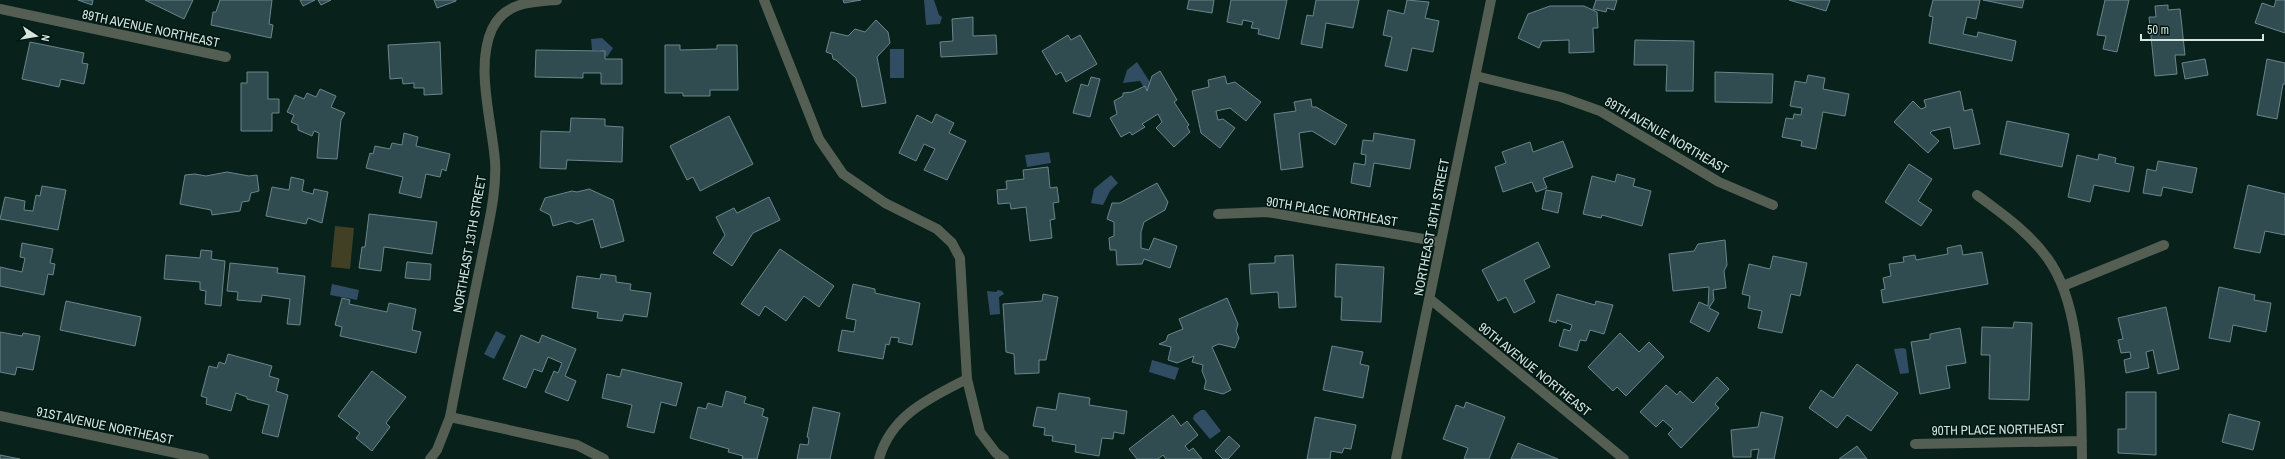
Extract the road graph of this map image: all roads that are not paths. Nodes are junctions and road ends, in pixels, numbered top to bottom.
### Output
1 (557, 0) edge
2 (764, 0) edge
3 (1492, 0) edge
4 (0, 9) edge
5 (226, 57) dead end
6 (1476, 76) junction
7 (1976, 195) dead end
8 (1773, 205) dead end
9 (1218, 214) dead end
10 (1441, 242) junction
11 (2164, 245) dead end
12 (2063, 286) junction
13 (1430, 299) junction
14 (967, 379) junction
15 (0, 416) edge
16 (450, 417) junction
17 (2082, 441) junction
18 (1915, 444) dead end
19 (204, 459) edge
20 (430, 459) edge
21 (604, 459) edge
22 (879, 459) edge
23 (1004, 459) edge
24 (1396, 459) edge
25 (1624, 459) edge
26 (2082, 459) edge

1 - 16 street, NORTHEAST 13TH STREET
2 - 14 street
3 - 6 street, NORTHEAST 16TH STREET
4 - 5 street, 89TH AVENUE NORTHEAST
6 - 8 street, 89TH AVENUE NORTHEAST
6 - 10 street, NORTHEAST 16TH STREET
7 - 12 street
9 - 10 street, 90TH PLACE NORTHEAST
10 - 13 street, NORTHEAST 16TH STREET
11 - 12 street
12 - 17 street
13 - 24 street, NORTHEAST 16TH STREET
13 - 25 street, 90TH AVENUE NORTHEAST
14 - 22 street
14 - 23 street
15 - 19 street, 91ST AVENUE NORTHEAST
16 - 20 street, NORTHEAST 13TH STREET
16 - 21 street
17 - 18 street, 90TH PLACE NORTHEAST
17 - 26 street

